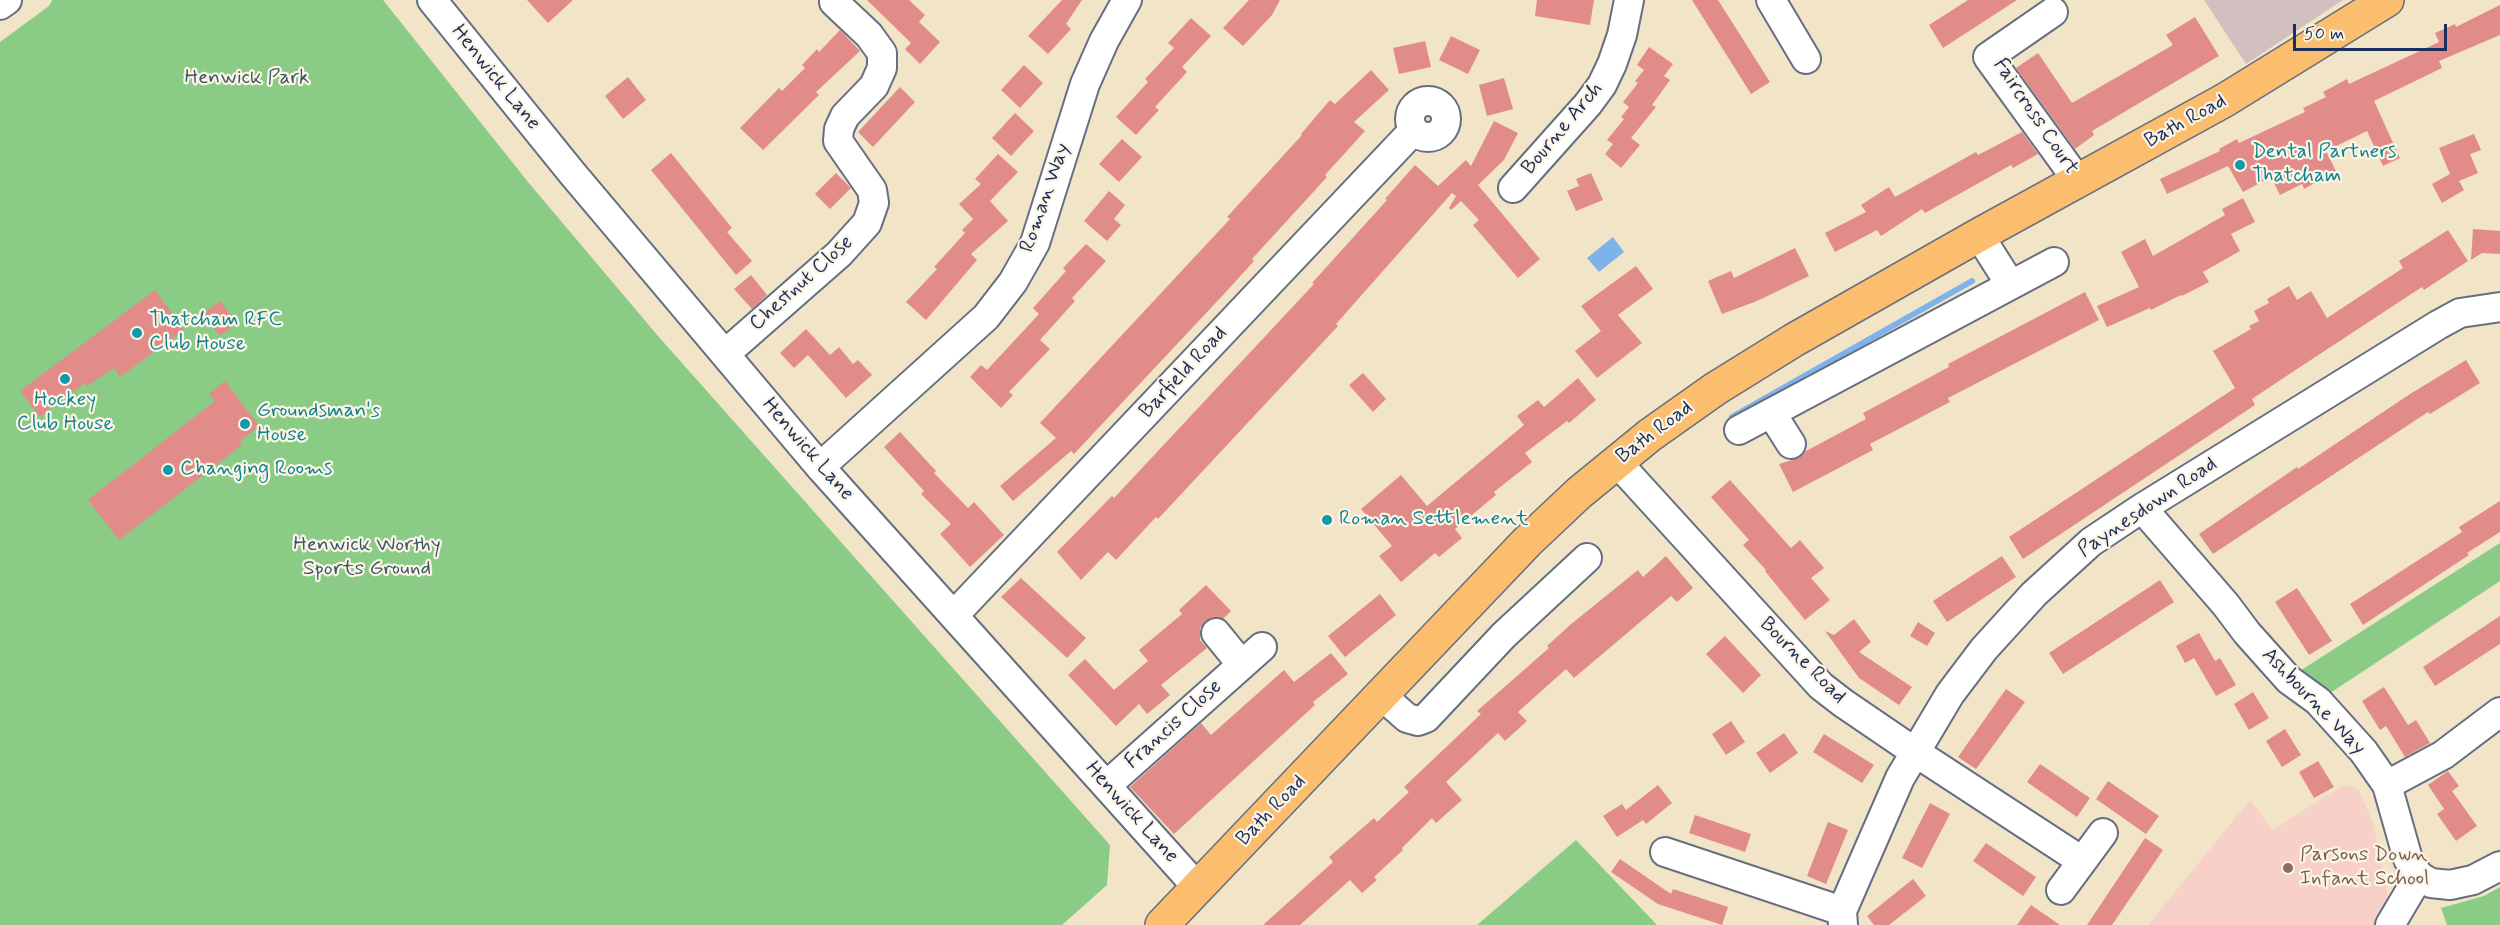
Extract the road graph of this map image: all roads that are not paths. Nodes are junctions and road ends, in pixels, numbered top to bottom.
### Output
1 (7, 0) edge
2 (432, 0) edge
3 (1127, 0) edge
4 (1629, 0) edge
5 (1771, 0) edge
6 (2387, 0) edge
7 (834, 2) dead end
8 (0, 5) edge
9 (2053, 12) dead end
10 (1806, 59) dead end
11 (1413, 131) dead end
12 (2078, 181) junction
13 (1513, 188) dead end
14 (1979, 235) junction
15 (2054, 262) dead end
16 (2010, 284) junction
17 (2500, 307) edge
18 (725, 354) junction
19 (1772, 414) junction
20 (1739, 430) dead end
21 (1791, 444) dead end
22 (1616, 462) junction
23 (820, 467) junction
24 (2142, 508) junction
25 (1587, 558) dead end
26 (954, 615) junction
27 (1216, 633) dead end
28 (1381, 695) junction
29 (2500, 712) edge
30 (1915, 753) junction
31 (1107, 785) junction
32 (2387, 785) junction
33 (2103, 833) dead end
34 (1665, 852) dead end
35 (2082, 861) junction
36 (2500, 866) edge
37 (2419, 876) junction
38 (1198, 888) junction
39 (2061, 890) dead end
40 (1842, 918) edge
41 (1162, 925) edge
42 (2390, 925) edge

1 - 8 street
2 - 18 street, Henwick Lane
3 - 23 street, Roman Way
4 - 13 street, Bourne Arch
5 - 10 street
6 - 12 main road, Bath Road
7 - 18 street, Chestnut Close
9 - 12 street, Faircross Court
11 - 26 street, Barfield Road
12 - 14 main road, Bath Road
14 - 16 street
14 - 22 main road, Bath Road
15 - 16 street
16 - 19 street
17 - 24 street, Paynesdown Road
18 - 23 street, Henwick Lane
19 - 20 street
19 - 21 street
22 - 28 main road, Bath Road
22 - 30 street, Bourne Road
23 - 26 street, Henwick Lane
24 - 30 street, Paynesdown Road
24 - 32 street, Ashbourne Way
25 - 28 street
26 - 31 street, Henwick Lane
27 - 31 street, Francis Close
28 - 38 main road, Bath Road
29 - 32 street
30 - 35 street, Bourne Road
30 - 40 street, Paynesdown Road
31 - 38 street, Henwick Lane
32 - 37 street, Ashbourne Way
33 - 35 street
34 - 40 street, Paynesdown Road
35 - 39 street
36 - 37 street
37 - 42 street
38 - 41 main road, Bath Road

